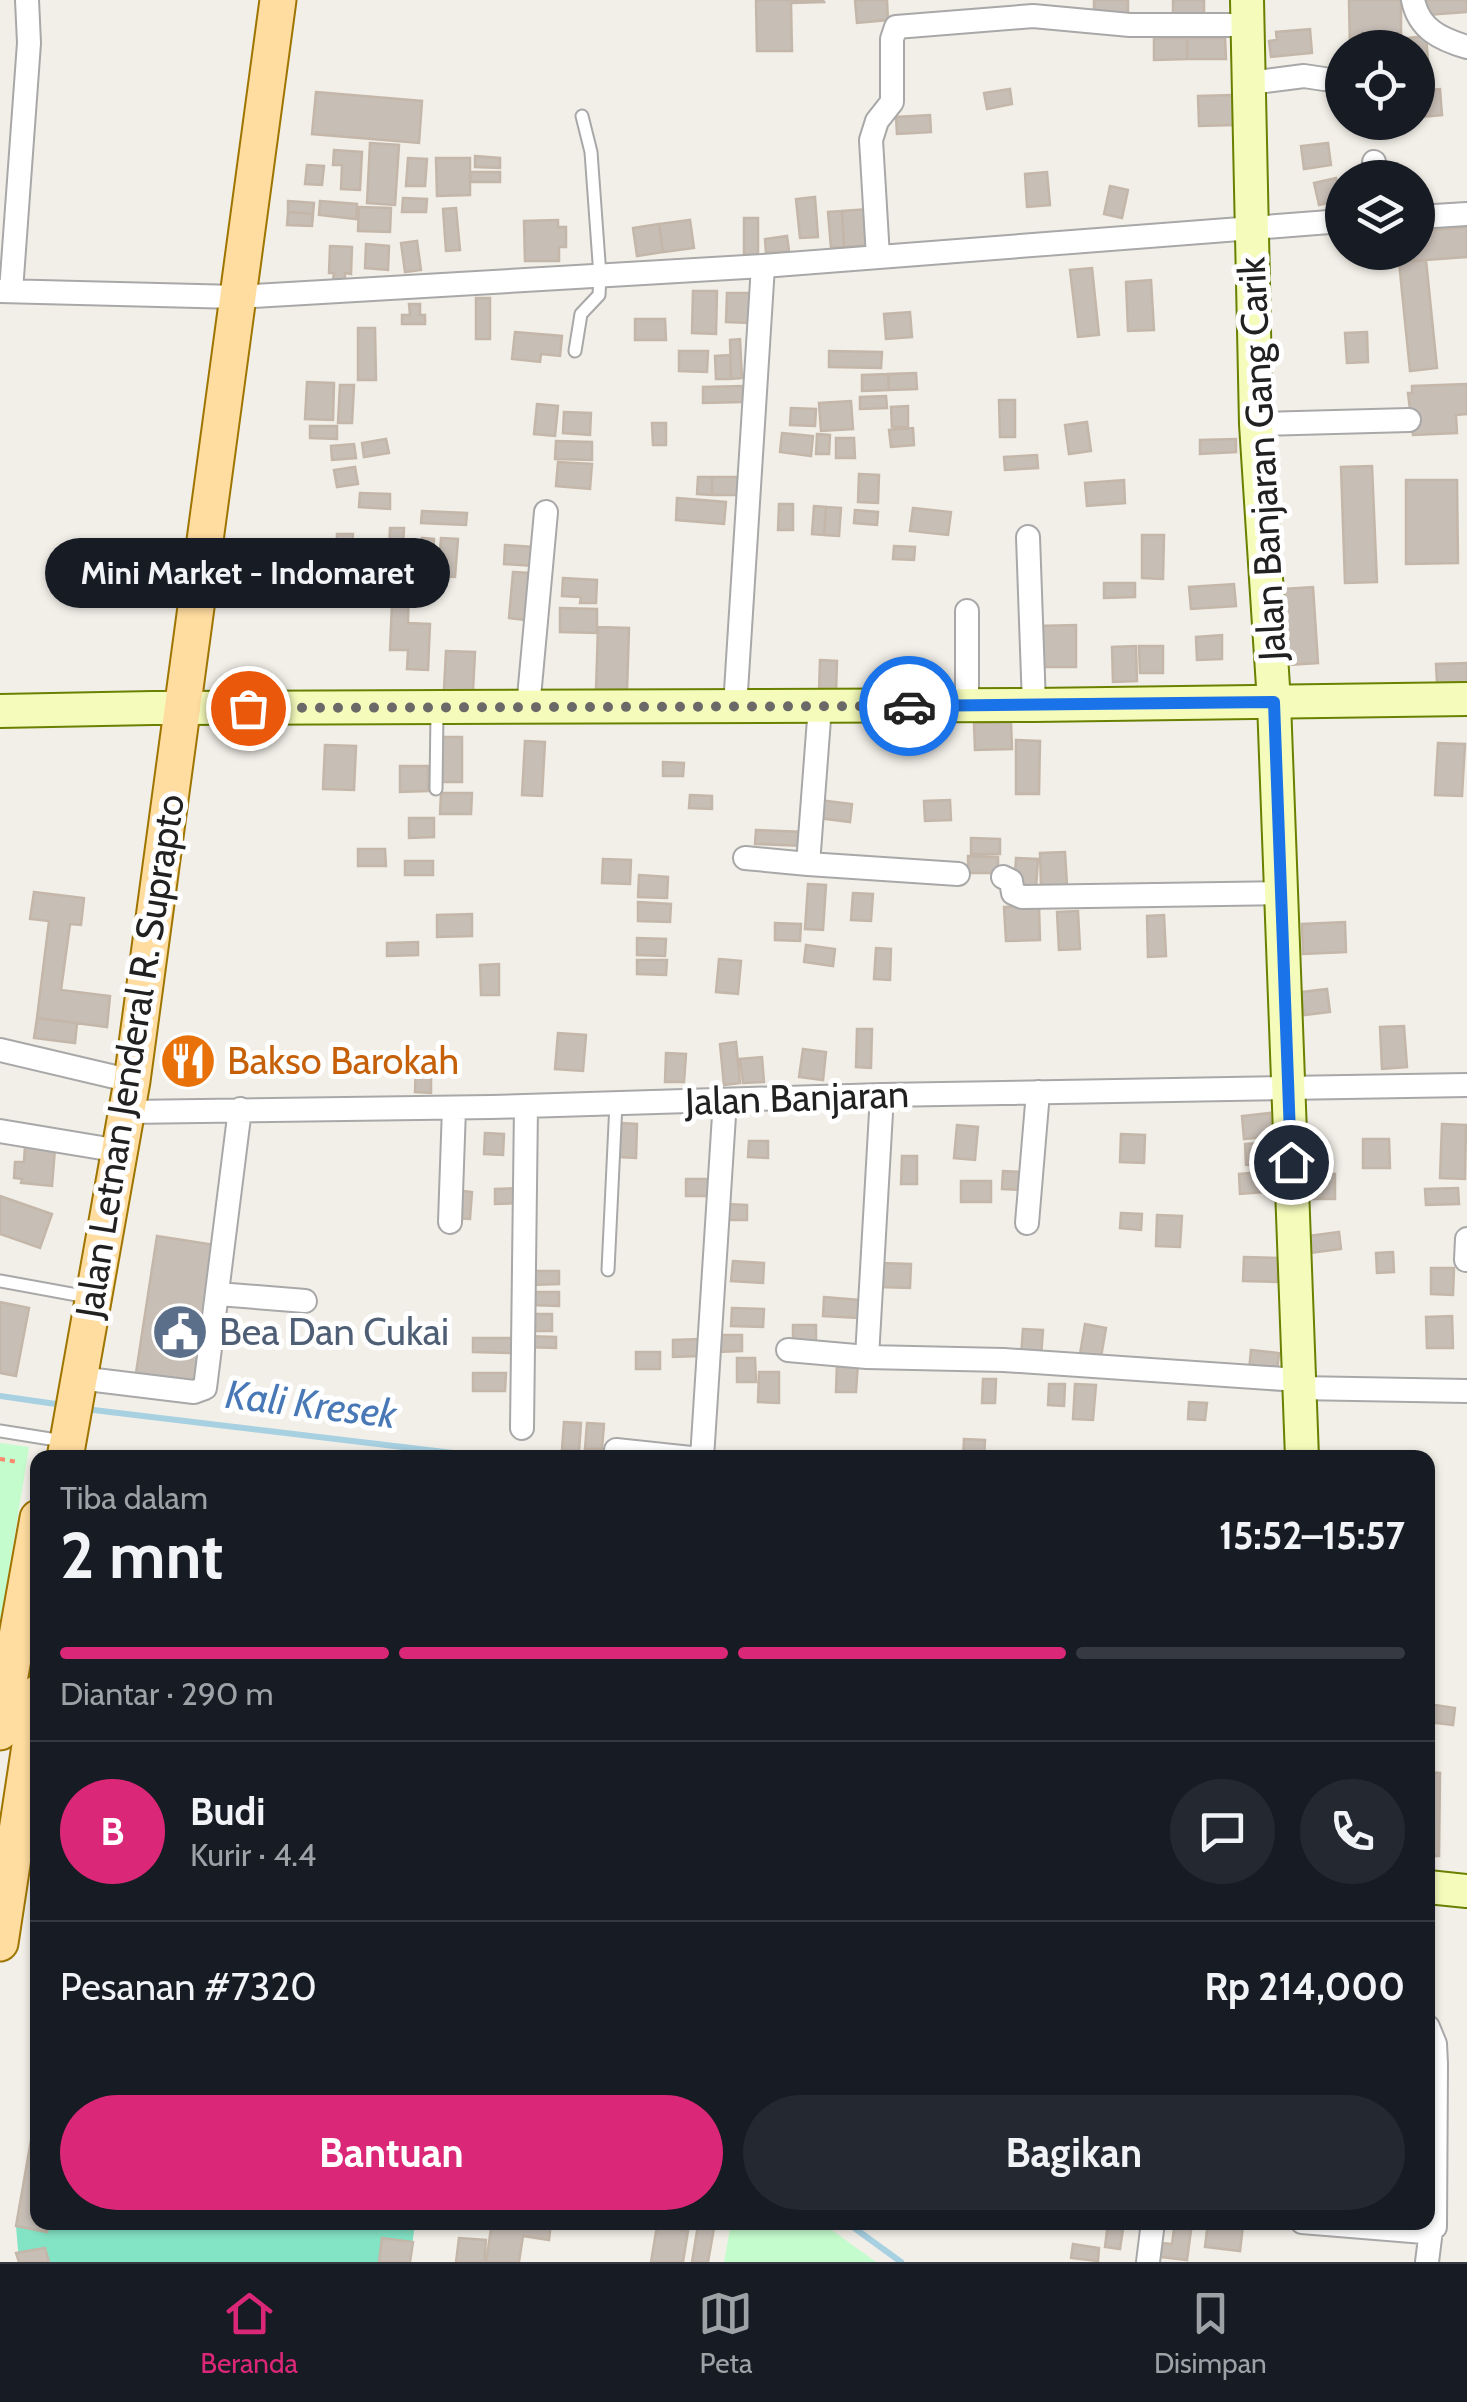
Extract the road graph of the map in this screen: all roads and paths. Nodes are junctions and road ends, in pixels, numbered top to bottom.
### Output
1 (28, 0) edge
2 (278, 0) edge
3 (1413, 0) edge
4 (1248, 12) edge
5 (1467, 47) edge
6 (1324, 79) dead end
7 (1250, 84) junction
8 (582, 116) dead end
9 (1467, 214) edge
10 (1435, 216) edge
11 (1325, 222) edge
12 (1252, 227) junction
13 (878, 256) junction
14 (763, 266) junction
15 (600, 276) junction
16 (6, 291) edge
17 (237, 297) junction
18 (575, 351) dead end
19 (1409, 420) dead end
20 (1256, 424) junction
21 (546, 512) dead end
22 (1028, 537) dead end
23 (967, 611) dead end
24 (1467, 699) edge
25 (1274, 702) junction
26 (820, 706) junction
27 (967, 706) junction
28 (1034, 706) junction
29 (735, 707) junction
30 (184, 708) junction
31 (437, 708) junction
32 (528, 708) junction
33 (0, 711) edge
34 (436, 789) dead end
35 (745, 858) dead end
36 (808, 864) junction
37 (958, 874) dead end
38 (1002, 877) dead end
39 (1281, 894) junction
40 (0, 1050) edge
41 (1467, 1086) edge
42 (1288, 1088) junction
43 (1038, 1092) junction
44 (882, 1095) junction
45 (129, 1096) junction
46 (725, 1100) junction
47 (616, 1103) junction
48 (526, 1106) junction
49 (454, 1108) junction
50 (240, 1110) junction
51 (0, 1130) edge
52 (120, 1152) junction
53 (450, 1222) dead end
54 (1026, 1223) dead end
55 (1467, 1239) edge
56 (1466, 1260) edge
57 (608, 1270) dead end
58 (0, 1281) edge
59 (218, 1294) junction
60 (92, 1298) junction
61 (305, 1302) dead end
62 (788, 1350) dead end
63 (867, 1357) junction
64 (1298, 1384) junction
65 (1467, 1391) edge
66 (72, 1421) edge
67 (522, 1428) dead end
68 (0, 1431) edge
69 (703, 1450) edge
70 (1302, 1450) edge
71 (0, 1459) edge
72 (18, 1462) dead end
73 (30, 1600) edge
74 (30, 1709) edge
75 (17, 1734) edge
76 (1435, 1888) edge
77 (1467, 1891) edge
78 (0, 1943) edge
79 (1435, 2044) edge
80 (1435, 2146) edge
81 (1153, 2230) edge
82 (1398, 2230) edge
83 (1431, 2230) joint
84 (1148, 2262) edge
85 (1427, 2262) edge

1 - 16 street
2 - 17 main road, Jalan Letnan Jenderal R. Suprapto
3 - 5 street
4 - 7 street, Jalan Banjaran Gang Carik
4 - 13 street
6 - 7 street
7 - 12 street, Jalan Banjaran Gang Carik
8 - 15 lane
9 - 10 street
11 - 12 street
12 - 13 street
12 - 20 street, Jalan Banjaran Gang Carik
13 - 14 street
14 - 15 street
14 - 29 street
15 - 17 street
15 - 18 lane
16 - 17 street
17 - 30 main road, Jalan Letnan Jenderal R. Suprapto
19 - 20 street
20 - 25 street, Jalan Banjaran Gang Carik
21 - 32 street
22 - 28 street
23 - 27 street
24 - 25 street
25 - 28 street
25 - 39 street, Jalan Banjaran Gang Carik
26 - 27 street
26 - 29 street
26 - 36 street
27 - 28 street
29 - 32 street
30 - 31 street
30 - 33 street
30 - 45 main road, Jalan Letnan Jenderal R. Suprapto
31 - 32 street
31 - 34 lane
35 - 36 street
36 - 37 street
38 - 39 street
39 - 42 street, Jalan Banjaran Gang Carik
40 - 45 street, Jalan Banjaran
41 - 42 street, Jalan Banjaran
42 - 43 street, Jalan Banjaran
42 - 64 street, Jalan Banjaran Gang Carik
43 - 44 street, Jalan Banjaran
43 - 54 street
44 - 46 street, Jalan Banjaran
44 - 63 street
45 - 50 street, Jalan Banjaran
45 - 52 main road, Jalan Letnan Jenderal R. Suprapto
46 - 47 street, Jalan Banjaran
46 - 69 street
47 - 48 street, Jalan Banjaran
47 - 57 lane
48 - 49 street, Jalan Banjaran
48 - 67 street
49 - 50 street, Jalan Banjaran
49 - 53 street
50 - 59 street
51 - 52 street
52 - 60 main road, Jalan Letnan Jenderal R. Suprapto
55 - 56 street
58 - 60 lane
59 - 61 street
59 - 66 street
60 - 66 main road, Jalan Letnan Jenderal R. Suprapto
62 - 63 street
63 - 64 street
64 - 65 street
64 - 70 street, Jalan Banjaran Gang Carik
66 - 68 lane
71 - 72 path
73 - 75 main road
74 - 75 main road
75 - 78 main road
76 - 77 street
79 - 80 street
81 - 84 street
82 - 83 street
83 - 85 street

